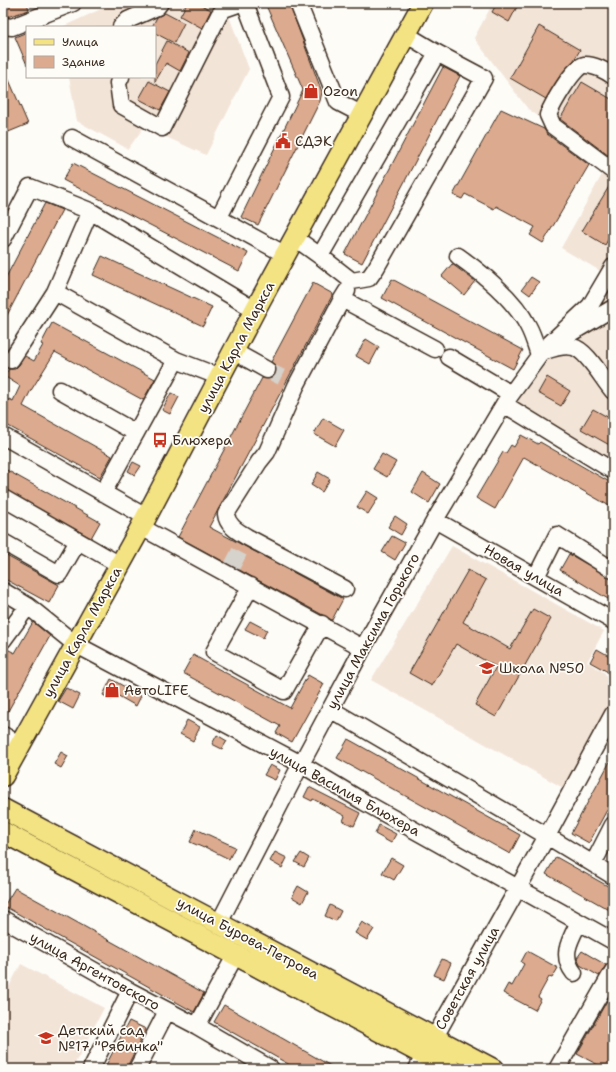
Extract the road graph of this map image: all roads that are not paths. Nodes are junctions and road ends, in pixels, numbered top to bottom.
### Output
1 (72, 3) edge
2 (160, 3) edge
3 (241, 3) edge
4 (245, 3) edge
5 (298, 3) edge
6 (423, 3) edge
7 (217, 6) edge
8 (40, 9) edge
9 (3, 26) edge
10 (122, 26) edge
11 (407, 35) junction
12 (437, 53) junction
13 (613, 76) edge
14 (120, 78) edge
15 (363, 115) junction
16 (72, 138) dead end
17 (613, 171) edge
18 (90, 211) junction
19 (219, 217) junction
20 (3, 239) edge
21 (291, 246) junction
22 (320, 256) junction
23 (458, 256) dead end
24 (613, 268) edge
25 (352, 281) junction
26 (55, 292) junction
27 (342, 299) junction
28 (613, 308) edge
29 (255, 310) junction
30 (435, 350) dead end
31 (233, 351) junction
32 (542, 352) junction
33 (449, 357) dead end
34 (11, 360) dead end
35 (176, 360) junction
36 (267, 370) tunnel mouth
37 (220, 377) junction
38 (60, 390) dead end
39 (613, 391) edge
40 (507, 399) junction
41 (136, 434) junction
42 (3, 436) edge
43 (613, 471) edge
44 (103, 493) junction
45 (3, 498) edge
46 (435, 520) junction
47 (143, 522) junction
48 (78, 541) junction
49 (3, 542) edge
50 (120, 565) junction
51 (613, 570) edge
52 (536, 577) junction
53 (251, 586) junction
54 (345, 589) dead end
55 (3, 591) edge
56 (28, 606) junction
57 (613, 621) edge
58 (322, 624) junction
59 (3, 640) edge
60 (76, 644) junction
61 (363, 648) junction
62 (330, 709) junction
63 (613, 714) edge
64 (11, 740) edge
65 (300, 764) junction
66 (3, 776) edge
67 (3, 809) edge
68 (613, 825) edge
69 (3, 832) edge
70 (547, 836) junction
71 (593, 864) junction
72 (613, 876) edge
73 (517, 888) junction
74 (3, 919) edge
75 (579, 922) junction
76 (219, 923) junction
77 (613, 941) edge
78 (236, 954) junction
79 (613, 971) edge
80 (574, 973) dead end
81 (130, 991) junction
82 (167, 1011) junction
83 (197, 1026) junction
84 (435, 1037) junction
85 (421, 1062) edge
86 (91, 1069) edge
87 (137, 1069) edge
88 (271, 1069) edge
89 (451, 1069) edge
90 (493, 1069) edge
91 (557, 1069) edge

1 - 8 street
2 - 10 street
3 - 7 street
4 - 19 street
5 - 15 street
6 - 11 main road, улица Карла Маркса
7 - 14 street
8 - 9 street
11 - 12 street
11 - 15 main road, улица Карла Маркса
12 - 22 street
12 - 25 street
13 - 17 street
15 - 21 main road, улица Карла Маркса
16 - 19 street
18 - 20 street
18 - 26 street
18 - 29 street
19 - 21 street
21 - 22 street
21 - 29 main road, улица Карла Маркса
22 - 25 street
23 - 32 street
24 - 32 street
25 - 27 street
26 - 34 street
26 - 35 street
27 - 30 street
27 - 54 street
28 - 32 street
29 - 31 main road, улица Карла Маркса
31 - 36 street
31 - 37 main road, улица Карла Маркса
32 - 39 street
32 - 40 street, улица Максима Горького
33 - 40 street
35 - 37 street
35 - 41 street
37 - 47 main road, улица Карла Маркса
38 - 41 street
40 - 43 street
40 - 46 street, улица Максима Горького
41 - 44 street
42 - 44 street
44 - 47 street
45 - 48 street
46 - 52 street, Новая улица
46 - 61 street, улица Максима Горького
47 - 50 main road, улица Карла Маркса
47 - 53 street
48 - 49 street
48 - 50 street
50 - 60 main road, улица Карла Маркса
51 - 52 street
52 - 57 street, Новая улица
53 - 58 street
53 - 58 street
55 - 56 street, улица Василия Блюхера
56 - 59 street
56 - 60 street, улица Василия Блюхера
58 - 61 street
60 - 64 main road, улица Карла Маркса
60 - 65 street, улица Василия Блюхера
61 - 62 street, улица Максима Горького
62 - 65 street, улица Максима Горького
62 - 70 street
63 - 70 street, Советская улица
64 - 66 main road, улица Карла Маркса
65 - 73 street, улица Василия Блюхера
65 - 76 street, улица Максима Горького
67 - 76 main road, улица Бурова-Петрова
68 - 71 street
69 - 78 main road, улица Бурова-Петрова
70 - 71 street
70 - 73 street, Советская улица
71 - 72 street
73 - 75 street, улица Василия Блюхера
73 - 84 street, Советская улица
74 - 81 street, улица Аргентовского
75 - 77 street, улица Василия Блюхера
75 - 80 street
76 - 84 main road, улица Бурова-Петрова
78 - 83 street
78 - 85 main road, улица Бурова-Петрова
79 - 91 street
81 - 82 street, улица Аргентовского
81 - 86 street
82 - 83 street
82 - 87 street
83 - 88 street
84 - 85 street, Советская улица
84 - 90 main road, улица Бурова-Петрова
85 - 89 main road, улица Бурова-Петрова

